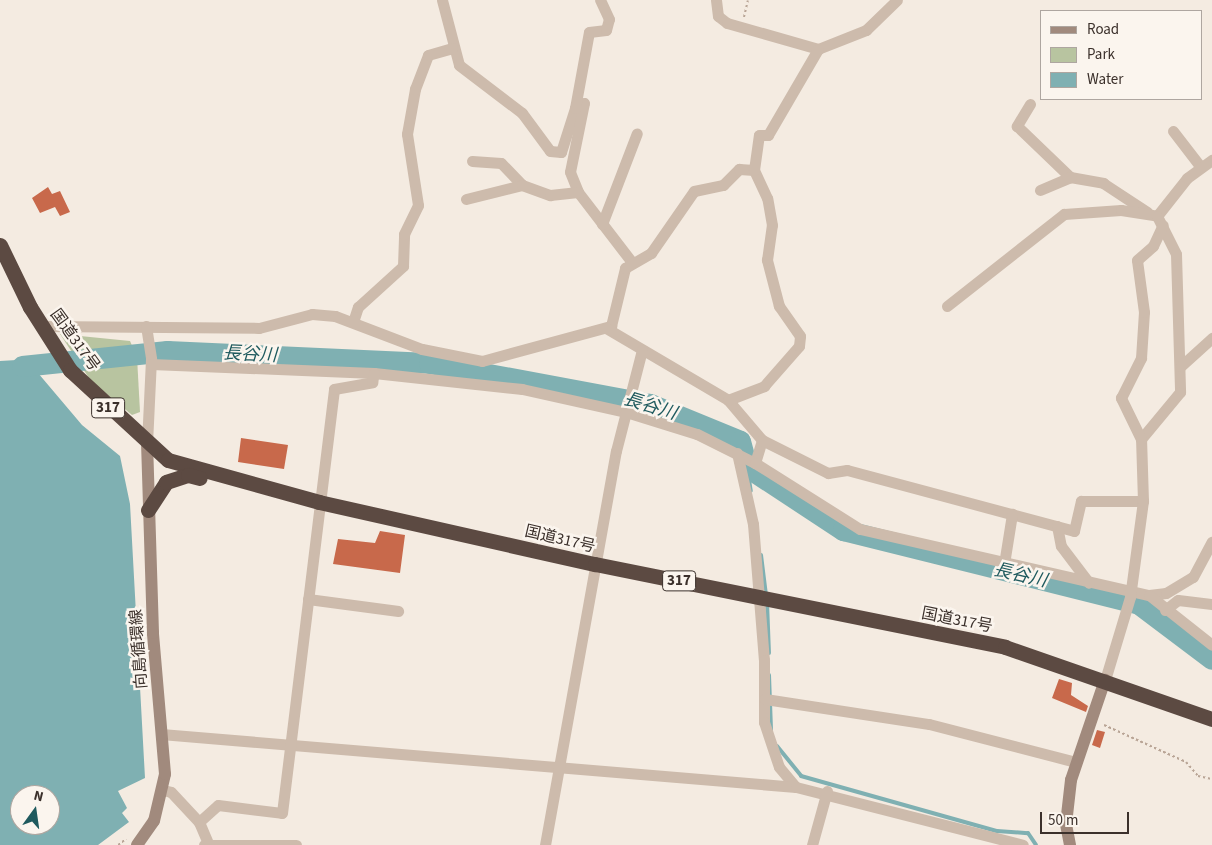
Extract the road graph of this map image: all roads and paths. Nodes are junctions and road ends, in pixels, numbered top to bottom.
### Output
1 (442, 0) edge
2 (600, 0) edge
3 (716, 0) edge
4 (748, 0) edge
5 (897, 0) edge
6 (741, 28) junction
7 (452, 48) junction
8 (818, 48) junction
9 (1030, 104) dead end
10 (576, 108) junction
11 (1173, 131) dead end
12 (637, 133) dead end
13 (1212, 160) edge
14 (472, 161) dead end
15 (1200, 166) junction
16 (754, 170) junction
17 (1070, 177) junction
18 (522, 185) junction
19 (1040, 190) dead end
20 (578, 192) junction
21 (466, 199) dead end
22 (1156, 218) junction
23 (602, 224) junction
24 (0, 245) edge
25 (631, 261) junction
26 (948, 306) dead end
27 (353, 322) junction
28 (146, 328) junction
29 (606, 328) junction
30 (43, 329) junction
31 (1212, 338) edge
32 (642, 350) junction
33 (151, 362) junction
34 (1181, 366) junction
35 (374, 373) junction
36 (728, 400) junction
37 (627, 409) junction
38 (1141, 438) junction
39 (762, 440) junction
40 (148, 444) junction
41 (737, 453) junction
42 (755, 462) junction
43 (1143, 501) junction
44 (319, 502) junction
45 (148, 510) junction
46 (1012, 514) junction
47 (1057, 526) junction
48 (1212, 542) edge
49 (595, 564) junction
50 (1004, 564) junction
51 (1089, 583) junction
52 (1131, 591) junction
53 (1149, 595) junction
54 (759, 597) junction
55 (308, 599) junction
56 (1212, 604) edge
57 (1165, 610) junction
58 (398, 611) dead end
59 (1212, 645) edge
60 (1105, 680) junction
61 (765, 699) junction
62 (1090, 719) junction
63 (1212, 719) edge
64 (161, 734) junction
65 (291, 743) junction
66 (1076, 762) junction
67 (559, 766) junction
68 (1212, 779) edge
69 (796, 787) junction
70 (163, 790) junction
71 (826, 791) junction
72 (198, 822) junction
73 (233, 844) edge
74 (137, 845) edge
75 (208, 845) edge
76 (296, 845) edge
77 (545, 845) edge
78 (812, 845) edge
79 (1023, 845) edge
80 (1067, 845) edge

1 - 7 street
2 - 10 street
3 - 6 street
4 - 6 path
5 - 8 street
6 - 8 street
7 - 10 street
7 - 27 street
8 - 16 street
9 - 17 street
10 - 20 street
11 - 15 street
12 - 23 street
13 - 15 street
14 - 18 street
15 - 22 street
16 - 25 street
16 - 36 street
17 - 19 street
17 - 22 street
18 - 20 street
18 - 21 street
20 - 23 street
22 - 26 street
22 - 34 street
22 - 38 street
23 - 25 street
24 - 30 highway, 国道317号 / 317
25 - 29 street
27 - 28 street
27 - 29 street
28 - 30 street
28 - 33 street
29 - 32 street
30 - 40 highway, 国道317号 / 317
31 - 34 street
32 - 36 street
32 - 37 street
33 - 35 street
33 - 40 street
34 - 38 street
35 - 37 street
35 - 44 street
36 - 39 street
37 - 41 street
37 - 49 street
38 - 43 street
39 - 42 street
39 - 46 street
40 - 44 highway, 国道317号 / 317
40 - 45 main road, 向島循環線
41 - 42 street
41 - 54 street
42 - 50 street
43 - 47 street
43 - 52 street
44 - 45 highway
44 - 49 highway, 国道317号 / 317
44 - 55 street
45 - 64 main road, 向島循環線
46 - 47 street
46 - 50 street
47 - 51 street
48 - 53 street
49 - 54 highway, 国道317号 / 317
49 - 67 street
50 - 51 street
51 - 52 street
52 - 53 street
52 - 60 street
53 - 57 street
54 - 60 highway, 国道317号 / 317
54 - 61 street
55 - 58 street
55 - 65 street
56 - 57 street
57 - 59 street
60 - 62 main road
60 - 63 highway, 国道317号 / 317
61 - 66 street
61 - 69 street
62 - 66 main road
62 - 68 path
64 - 65 street
64 - 70 main road, 向島循環線
65 - 67 street
65 - 72 street
66 - 80 main road
67 - 69 street
67 - 77 street
69 - 71 street
70 - 72 street
70 - 74 main road, 向島循環線
71 - 78 street
71 - 79 street
72 - 75 street
73 - 75 street
73 - 76 street

